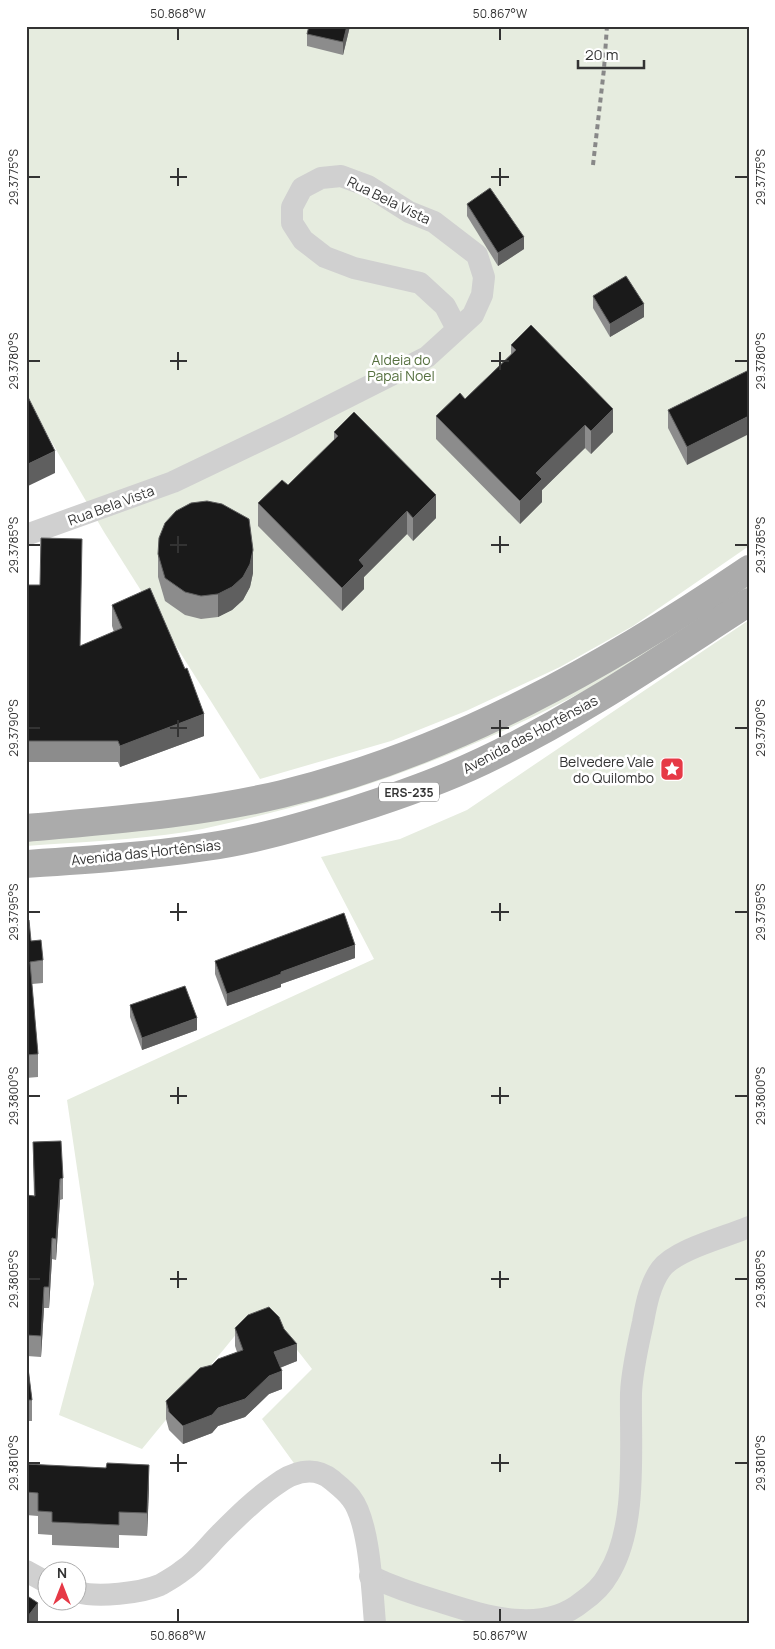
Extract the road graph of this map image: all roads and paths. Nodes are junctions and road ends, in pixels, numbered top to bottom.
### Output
1 (457, 329) junction
2 (26, 535) edge
3 (749, 568) edge
4 (749, 602) edge
5 (26, 828) edge
6 (26, 864) edge
7 (749, 1227) edge
8 (26, 1571) edge
9 (370, 1576) junction
10 (38, 1578) edge
11 (88, 1594) edge
12 (375, 1623) edge

1 - 1 street, Rua Bela Vista
1 - 2 street, Rua Bela Vista
3 - 5 main road, ERS-235
4 - 6 main road, Avenida das Hortênsias / ERS-235
7 - 9 street
8 - 10 street
9 - 11 street
9 - 12 street

